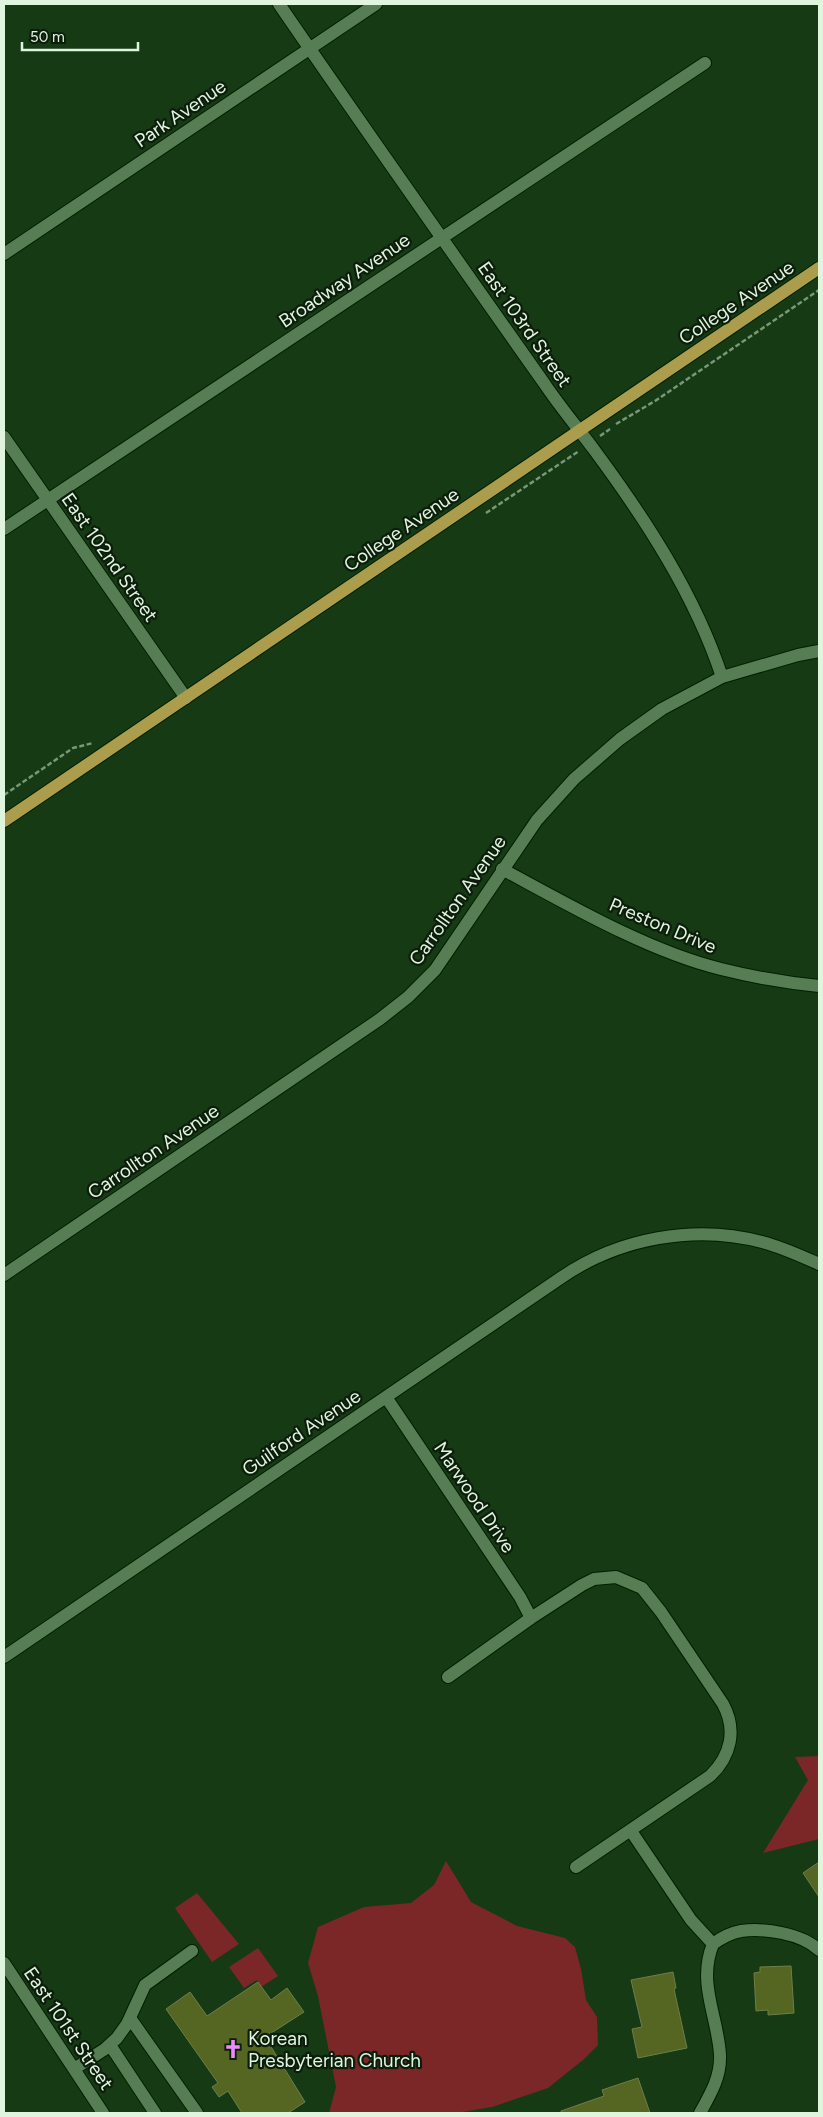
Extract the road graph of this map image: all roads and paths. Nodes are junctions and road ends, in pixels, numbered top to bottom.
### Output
1 (279, 4) edge
2 (376, 4) edge
3 (310, 49) junction
4 (705, 63) dead end
5 (441, 238) junction
6 (4, 254) edge
7 (819, 268) edge
8 (819, 290) edge
9 (655, 401) dead end
10 (579, 431) junction
11 (4, 437) edge
12 (48, 500) junction
13 (4, 529) edge
14 (819, 651) edge
15 (722, 677) junction
16 (186, 698) junction
17 (4, 821) edge
18 (502, 869) junction
19 (819, 986) edge
20 (819, 1264) edge
21 (4, 1275) edge
22 (386, 1397) junction
23 (531, 1618) junction
24 (4, 1657) edge
25 (448, 1677) dead end
26 (631, 1831) junction
27 (576, 1867) dead end
28 (712, 1944) junction
29 (819, 1950) edge
30 (192, 1951) dead end
31 (4, 1963) edge
32 (130, 2018) junction
33 (110, 2046) junction
34 (74, 2069) junction
35 (103, 2113) edge
36 (155, 2113) edge
37 (197, 2113) edge
38 (700, 2113) edge

1 - 3 street, East 103rd Street
2 - 3 street, Park Avenue
3 - 5 street, East 103rd Street
3 - 6 street, Park Avenue
4 - 5 street, Broadway Avenue
5 - 10 street, East 103rd Street
5 - 12 street, Broadway Avenue
7 - 10 main road, College Avenue
8 - 9 path
10 - 15 street, East 103rd Street
10 - 16 main road, College Avenue
11 - 12 street, East 102nd Street
12 - 13 street, Broadway Avenue
12 - 16 street, East 102nd Street
14 - 15 street, Carrollton Avenue
15 - 18 street, Carrollton Avenue
16 - 17 main road, College Avenue
18 - 19 street, Preston Drive
18 - 21 street, Carrollton Avenue
20 - 22 street, Guilford Avenue
22 - 23 street, Marwood Drive
22 - 24 street, Guilford Avenue
23 - 25 street
23 - 26 street
26 - 27 street
26 - 28 street
28 - 29 street
28 - 38 street
30 - 32 street
31 - 34 street, East 101st Street
32 - 33 street
32 - 37 street
33 - 34 street
33 - 36 street
34 - 35 street, East 101st Street

